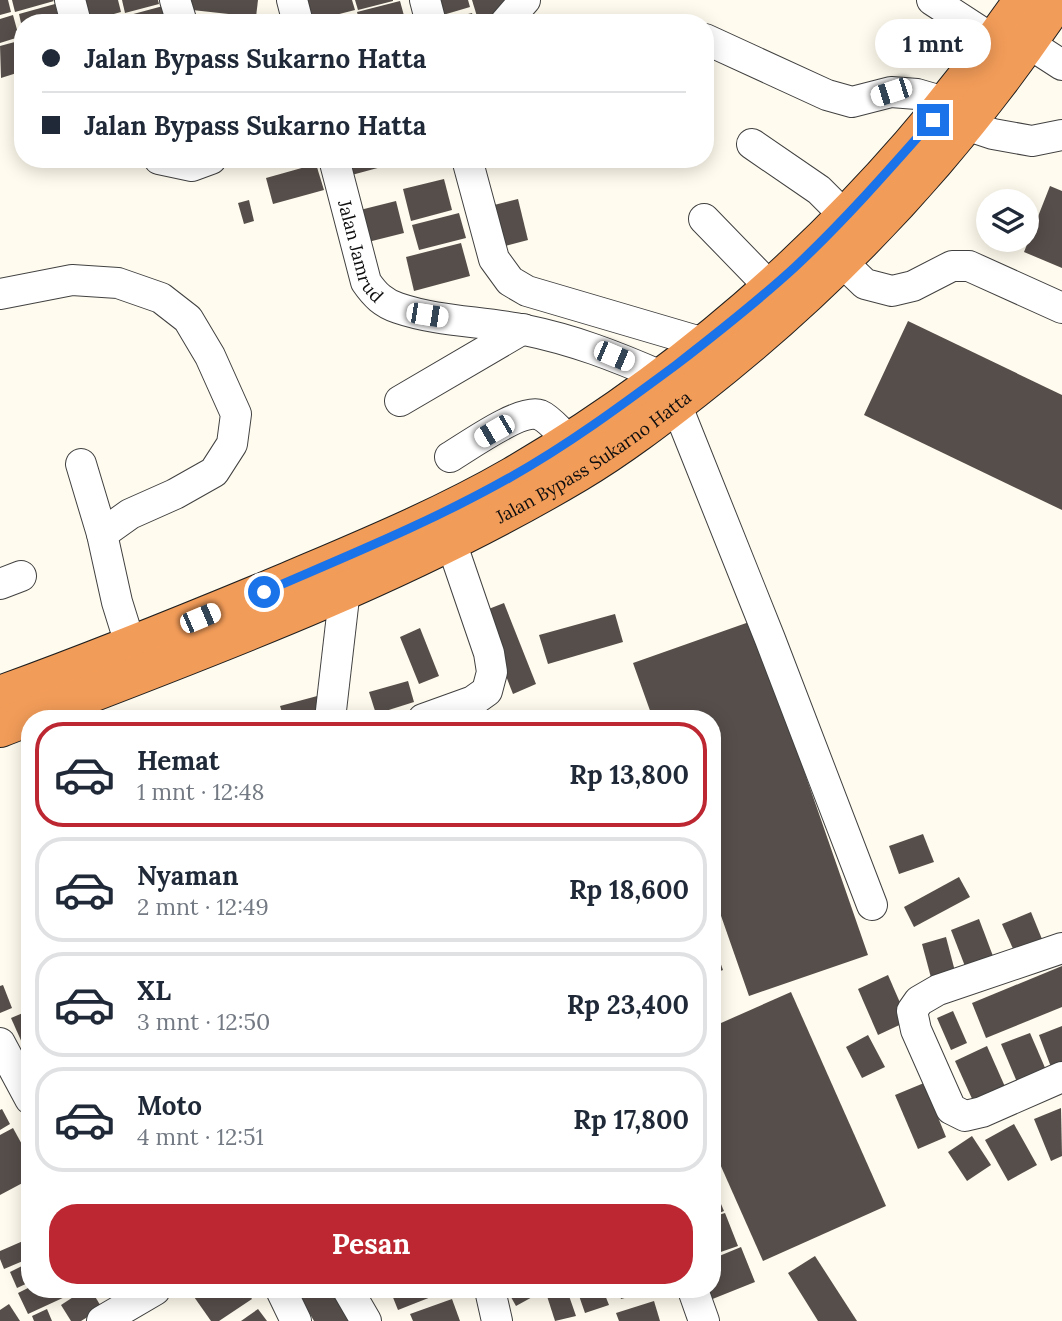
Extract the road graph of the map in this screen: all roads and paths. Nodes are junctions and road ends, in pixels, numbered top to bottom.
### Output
1 (526, 0) edge
2 (932, 0) edge
3 (1023, 0) edge
4 (1057, 0) edge
5 (513, 14) edge
6 (1012, 42) junction
7 (714, 43) edge
8 (1062, 65) edge
9 (957, 114) junction
10 (1062, 135) edge
11 (752, 144) dead end
12 (336, 168) edge
13 (469, 168) edge
14 (846, 217) junction
15 (704, 219) dead end
16 (841, 261) junction
17 (771, 288) junction
18 (0, 294) edge
19 (1062, 308) edge
20 (523, 329) junction
21 (704, 343) junction
22 (668, 390) junction
23 (400, 401) dead end
24 (570, 442) junction
25 (450, 457) dead end
26 (81, 464) dead end
27 (102, 534) junction
28 (451, 542) junction
29 (345, 589) junction
30 (131, 647) junction
31 (0, 695) edge
32 (46, 710) edge
33 (331, 710) edge
34 (448, 710) edge
35 (21, 720) edge
36 (0, 728) edge
37 (872, 905) dead end
38 (1062, 948) edge
39 (0, 1043) edge
40 (1062, 1077) edge
41 (21, 1082) edge
42 (285, 1298) edge
43 (353, 1298) edge
44 (492, 1298) edge
45 (697, 1298) edge
46 (143, 1300) edge
47 (102, 1321) edge
48 (296, 1321) edge
49 (366, 1321) edge
50 (497, 1321) edge
51 (705, 1321) edge

1 - 5 street
2 - 6 street
3 - 6 highway, Jalan Bypass Sukarno Hatta
4 - 6 highway, Jalan Bypass Sukarno Hatta
6 - 8 street
6 - 9 highway, Jalan Bypass Sukarno Hatta
7 - 9 street
9 - 10 street
9 - 14 highway, Jalan Bypass Sukarno Hatta
9 - 16 highway, Jalan Bypass Sukarno Hatta
11 - 14 street
12 - 20 street, Jalan Jamrud
13 - 21 street
14 - 17 highway, Jalan Bypass Sukarno Hatta
15 - 17 street
16 - 19 street
16 - 22 highway, Jalan Bypass Sukarno Hatta
17 - 21 highway, Jalan Bypass Sukarno Hatta
18 - 27 street
20 - 22 street, Jalan Jamrud
20 - 23 street
21 - 22 highway, Jalan Bypass Sukarno Hatta
22 - 24 highway, Jalan Bypass Sukarno Hatta
22 - 28 highway, Jalan Bypass Sukarno Hatta
22 - 37 street
24 - 25 street
24 - 30 highway, Jalan Bypass Sukarno Hatta
26 - 27 street
27 - 30 street
28 - 29 highway, Jalan Bypass Sukarno Hatta
28 - 34 street
29 - 32 highway, Jalan Bypass Sukarno Hatta
29 - 33 street
30 - 31 highway, Jalan Bypass Sukarno Hatta
35 - 36 highway, Jalan Bypass Sukarno Hatta
38 - 40 street
39 - 41 street
42 - 48 street
43 - 49 street
44 - 50 street
45 - 51 street
46 - 47 street

